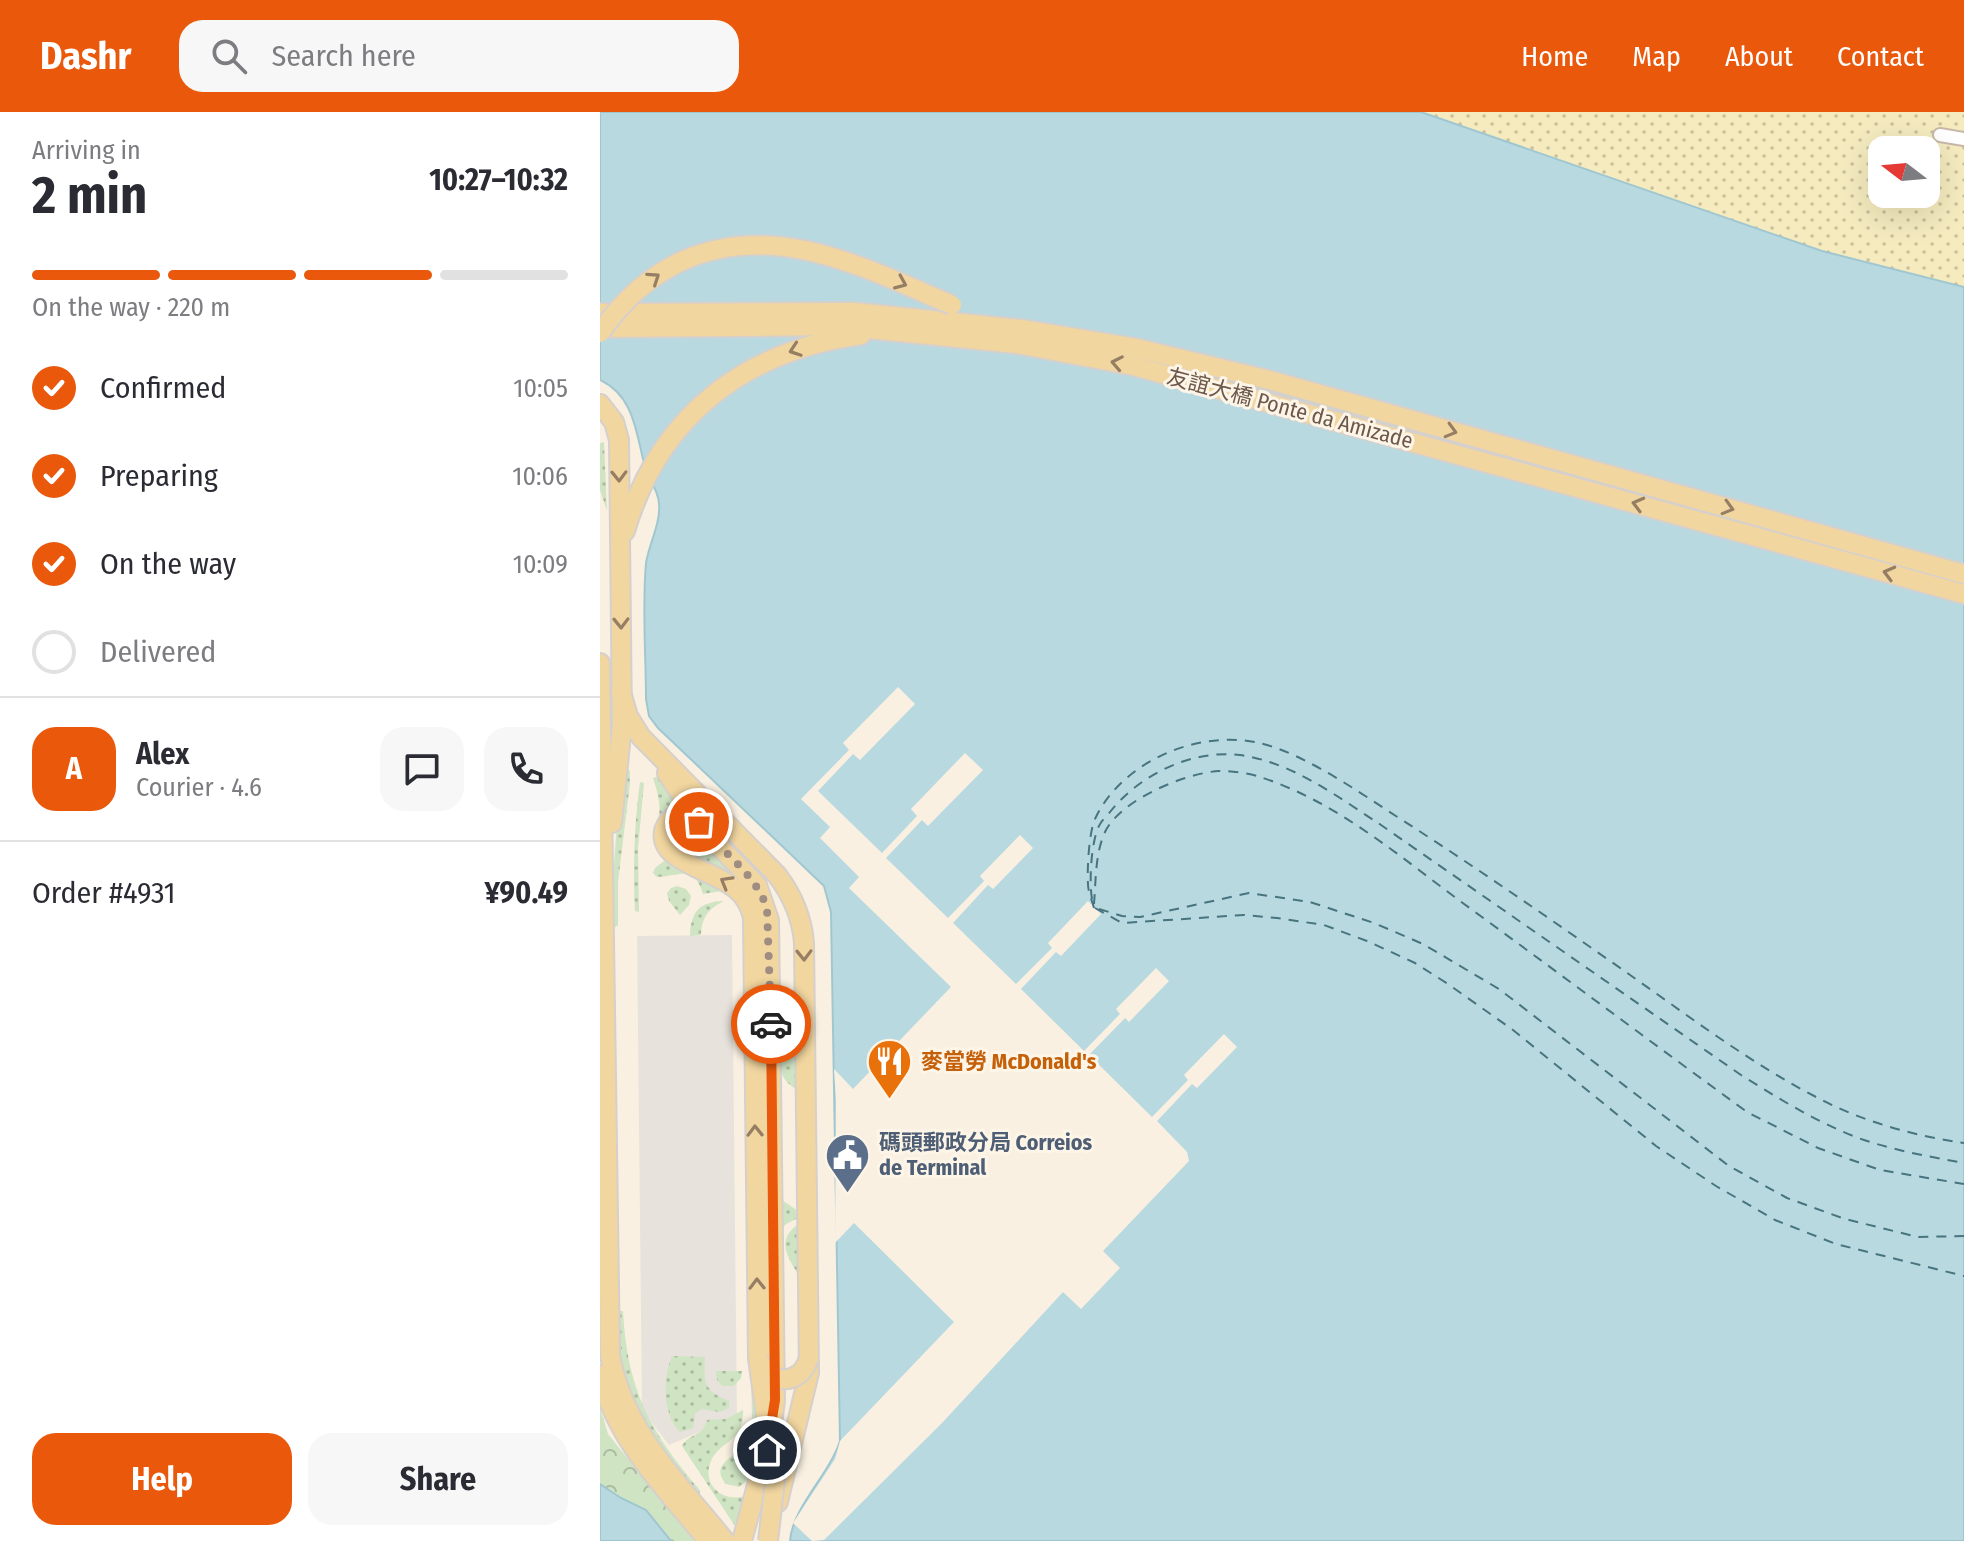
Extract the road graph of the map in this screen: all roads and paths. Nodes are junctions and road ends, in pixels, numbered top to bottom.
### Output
1 (1940, 135) dead end
2 (1964, 139) edge
3 (600, 313) edge
4 (1021, 329) junction
5 (600, 331) edge
6 (927, 333) junction
7 (600, 404) edge
8 (620, 555) junction
9 (1964, 574) edge
10 (1964, 594) edge
11 (600, 663) edge
12 (621, 692) junction
13 (648, 744) junction
14 (689, 808) junction
15 (719, 818) junction
16 (708, 835) junction
17 (687, 862) junction
18 (603, 910) junction
19 (758, 1358) junction
20 (809, 1358) junction
21 (600, 1375) edge
22 (708, 1541) edge
23 (725, 1541) edge
24 (742, 1541) edge
25 (768, 1541) edge

1 - 2 street
3 - 4 main road, 友誼大橋 Ponte da Amizade
5 -> 4 main road, bridge
4 -> 9 main road, 友誼大橋 Ponte da Amizade
5 - 6 main road, 友誼大橋 Ponte da Amizade
6 -> 8 main road
10 -> 6 main road, 友誼大橋 Ponte da Amizade
7 -> 8 main road
8 -> 12 main road
11 - 18 main road
12 - 13 main road
12 - 18 main road
13 - 14 main road
13 - 15 main road
14 - 15 main road
14 - 16 main road
14 - 17 main road
15 -> 20 main road
16 - 17 main road
16 - 24 main road
19 -> 17 main road
18 - 23 main road
19 - 20 main road, bridge
19 - 25 main road, bridge
20 - 25 main road, bridge
21 - 22 main road

